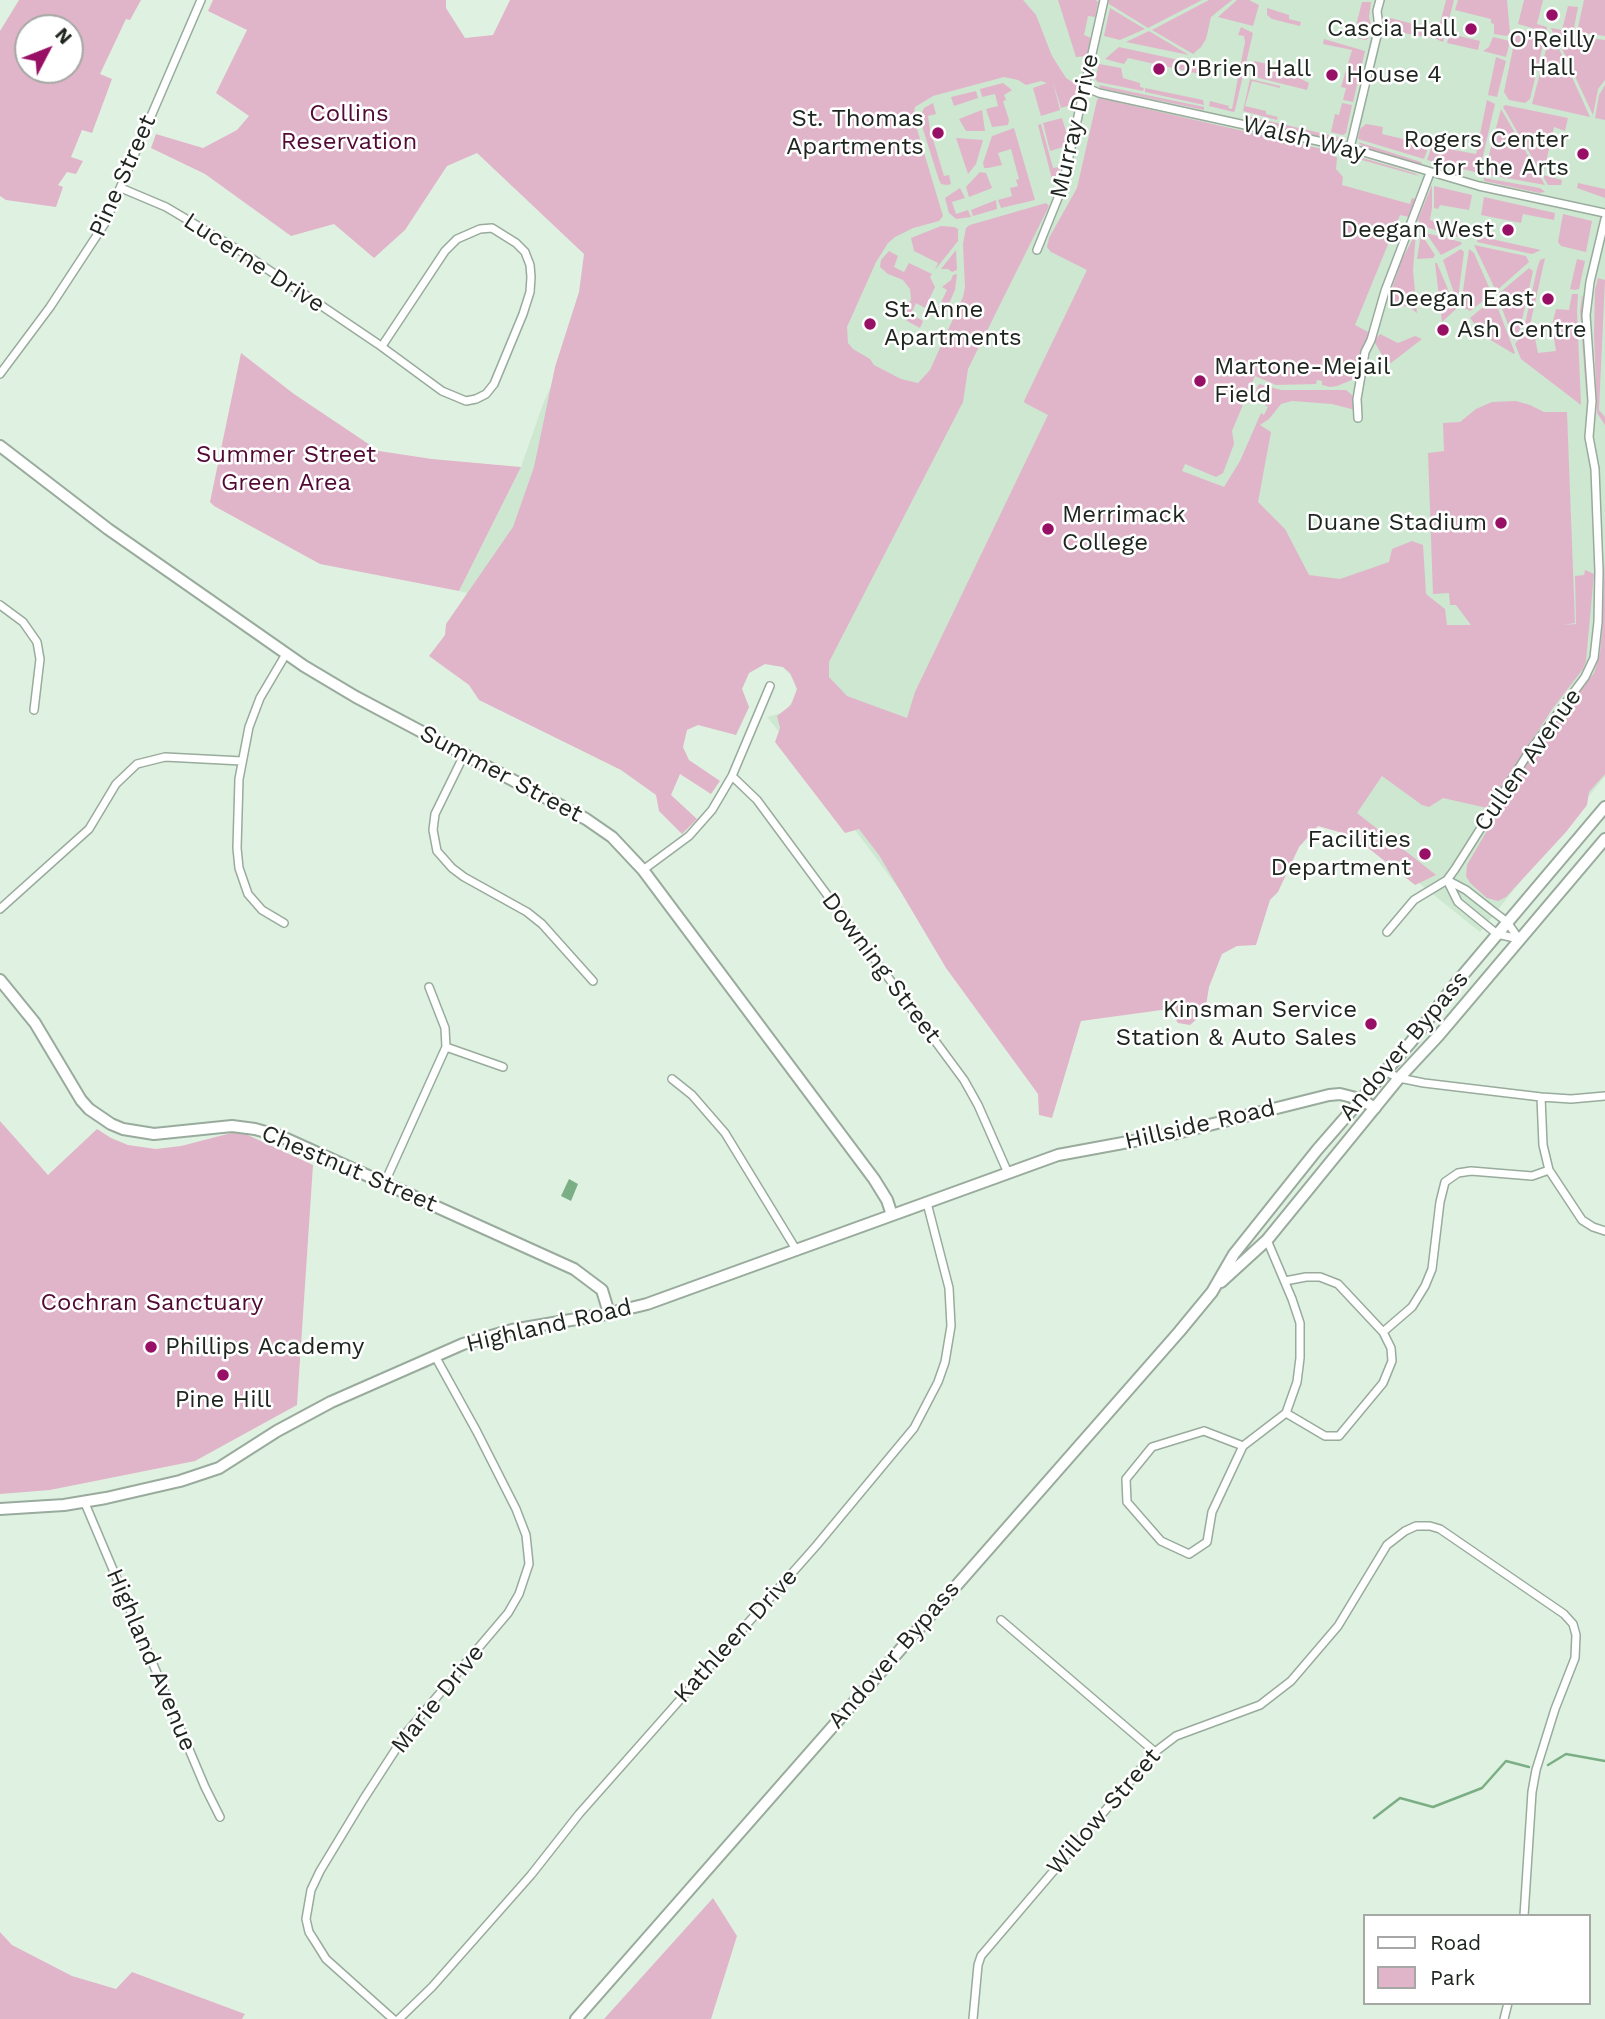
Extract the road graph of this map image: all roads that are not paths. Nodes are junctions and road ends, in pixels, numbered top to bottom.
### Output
1 (201, 0) edge
2 (1104, 0) edge
3 (1380, 0) edge
4 (1085, 87) junction
5 (1350, 148) junction
6 (1430, 173) junction
7 (121, 188) junction
8 (1605, 213) edge
9 (1605, 219) edge
10 (1037, 250) dead end
11 (382, 346) junction
12 (0, 374) edge
13 (1358, 418) dead end
14 (0, 446) edge
15 (0, 605) edge
16 (286, 654) junction
17 (770, 686) dead end
18 (34, 710) dead end
19 (464, 755) junction
20 (242, 761) junction
21 (732, 776) junction
22 (1605, 807) edge
23 (1605, 839) edge
24 (643, 870) junction
25 (1447, 880) junction
26 (0, 909) edge
27 (1507, 922) junction
28 (284, 923) dead end
29 (1387, 932) dead end
30 (1497, 934) junction
31 (1519, 939) junction
32 (0, 980) edge
33 (593, 981) dead end
34 (429, 987) dead end
35 (446, 1047) junction
36 (503, 1067) dead end
37 (1385, 1071) junction
38 (1399, 1078) junction
39 (671, 1079) dead end
40 (1605, 1096) edge
41 (1541, 1097) junction
42 (1360, 1099) junction
43 (1375, 1108) junction
44 (1024, 1167) joint
45 (1549, 1170) junction
46 (1008, 1173) junction
47 (385, 1182) junction
48 (927, 1203) junction
49 (892, 1215) junction
50 (1605, 1231) edge
51 (1268, 1240) junction
52 (796, 1251) junction
53 (1285, 1281) junction
54 (1212, 1292) junction
55 (609, 1313) junction
56 (1383, 1332) junction
57 (435, 1356) junction
58 (1286, 1413) junction
59 (1243, 1446) junction
60 (84, 1501) junction
61 (0, 1509) edge
62 (1001, 1620) dead end
63 (1155, 1752) junction
64 (220, 1817) dead end
65 (1524, 1914) edge
66 (393, 2019) edge
67 (399, 2019) edge
68 (576, 2019) edge
69 (973, 2019) edge

1 - 7 street, Pine Street
2 - 4 street, Murray Drive
3 - 5 street
4 - 5 street, Walsh Way
4 - 10 street, Murray Drive
5 - 6 street, Walsh Way
6 - 8 street, Walsh Way
6 - 13 street
7 - 11 street, Lucerne Drive
7 - 12 street, Pine Street
9 - 25 street, Cullen Avenue
11 - 11 street, Lucerne Drive
14 - 16 street, Summer Street
15 - 18 street
16 - 19 street, Summer Street
16 - 20 street
17 - 21 street
19 - 24 street, Summer Street
19 - 33 street
20 - 26 street
20 - 28 street
21 - 24 street
21 - 46 street, Downing Street
22 - 27 street, Andover Bypass
23 - 31 street, Andover Bypass
24 - 49 street, Summer Street
25 - 27 street
25 - 29 street
25 - 30 street
27 - 30 street, Andover Bypass
27 - 31 street
30 - 31 street
30 - 37 street, Andover Bypass
31 - 38 street, Andover Bypass
32 - 47 street, Chestnut Street
34 - 35 street
35 - 36 street
35 - 47 street
37 - 38 street
37 - 42 street, Andover Bypass
38 - 41 street
38 - 43 street, Andover Bypass
39 - 52 street
40 - 41 street
41 - 45 street
42 - 43 street, Hillside Road
42 - 44 street, Hillside Road
42 - 54 street, Andover Bypass
43 - 51 street, Andover Bypass
44 - 46 street, Highland Road
45 - 50 street
45 - 56 street
46 - 48 street, Highland Road
47 - 55 street, Chestnut Street
48 - 49 street, Highland Road
48 - 67 street, Kathleen Drive
49 - 52 street, Highland Road
51 - 53 street
51 - 54 street, Andover Bypass
52 - 55 street, Highland Road
53 - 56 street
53 - 58 street
54 - 68 street, Andover Bypass
55 - 57 street, Highland Road
56 - 58 street
57 - 60 street, Highland Road
57 - 66 street, Marie Drive
58 - 59 street
59 - 59 street
60 - 61 street, Highland Road
60 - 64 street, Highland Avenue
62 - 63 street
63 - 65 street, Willow Street
63 - 69 street, Willow Street

